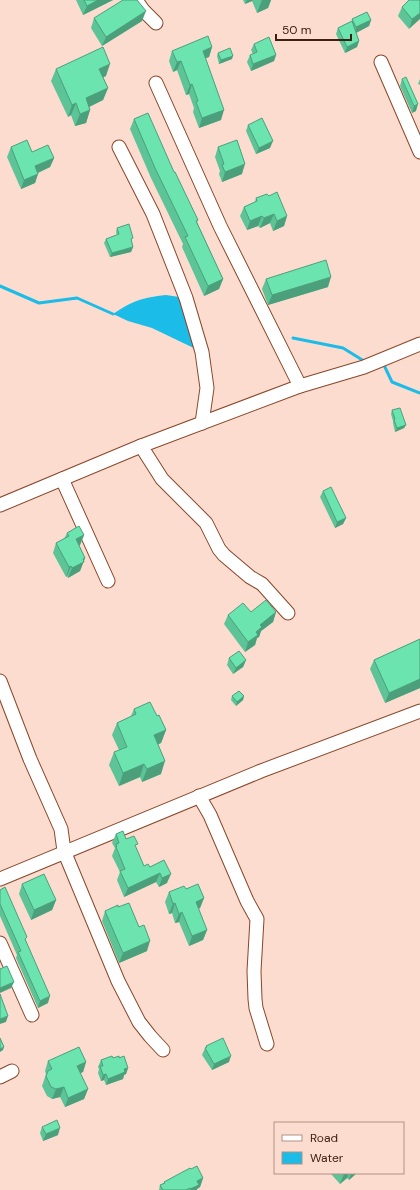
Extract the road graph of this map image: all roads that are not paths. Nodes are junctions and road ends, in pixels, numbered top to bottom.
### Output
1 (136, 0) edge
2 (156, 23) dead end
3 (381, 62) dead end
4 (156, 83) dead end
5 (119, 147) dead end
6 (420, 152) edge
7 (420, 344) edge
8 (300, 386) junction
9 (202, 423) junction
10 (141, 446) junction
11 (62, 479) junction
12 (0, 505) edge
13 (108, 581) dead end
14 (288, 613) dead end
15 (0, 681) edge
16 (420, 711) edge
17 (199, 796) junction
18 (64, 851) junction
19 (0, 879) edge
20 (0, 943) edge
21 (32, 1015) dead end
22 (267, 1044) dead end
23 (163, 1050) dead end

1 - 2 street
3 - 6 street
4 - 8 street
5 - 9 street
7 - 8 street
8 - 9 street
9 - 10 street
10 - 11 street
10 - 14 street
11 - 12 street
11 - 13 street
15 - 18 street
16 - 17 street
17 - 18 street
17 - 22 street
18 - 19 street
18 - 23 street
20 - 21 street

